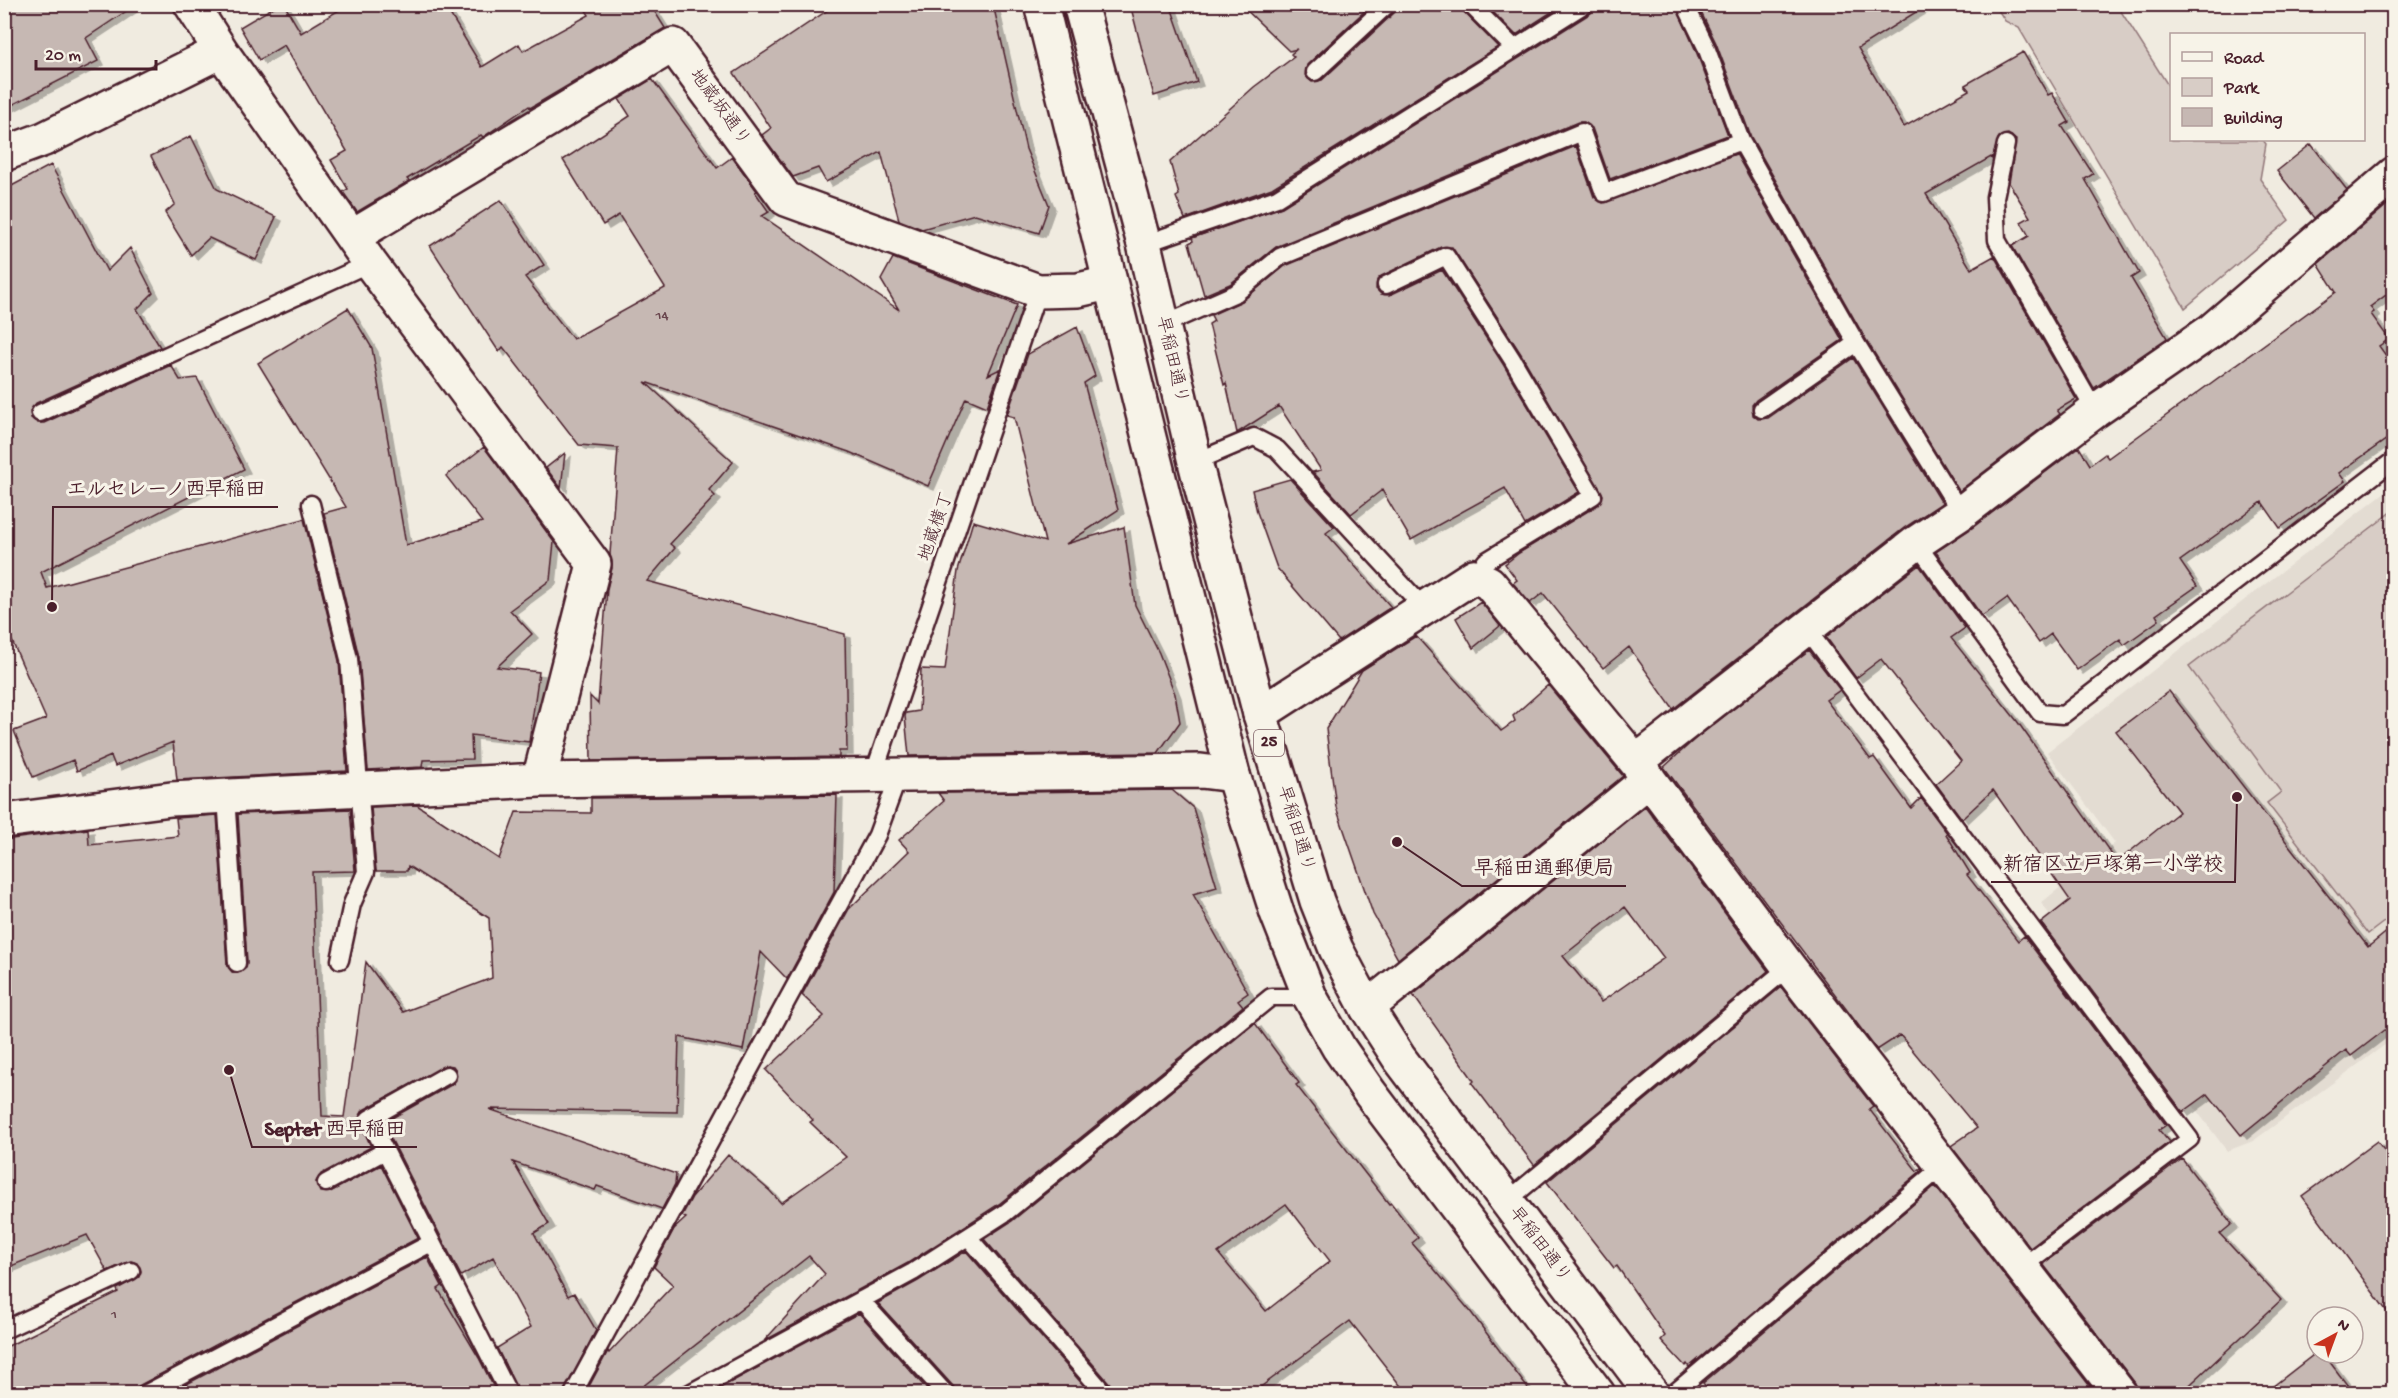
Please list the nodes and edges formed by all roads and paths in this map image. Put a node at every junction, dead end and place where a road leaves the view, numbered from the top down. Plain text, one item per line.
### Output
1 (191, 4) edge
2 (1041, 4) edge
3 (1388, 4) edge
4 (1470, 4) edge
5 (1586, 4) edge
6 (1685, 4) edge
7 (1081, 5) edge
8 (1514, 48) junction
9 (221, 51) junction
10 (1315, 72) dead end
11 (1741, 141) junction
12 (2006, 144) dead end
13 (4, 154) edge
14 (2394, 174) edge
15 (1143, 244) junction
16 (361, 250) junction
17 (1109, 283) junction
18 (1386, 285) dead end
19 (1038, 291) junction
20 (1163, 325) junction
21 (1856, 343) junction
22 (1762, 409) dead end
23 (2095, 411) junction
24 (40, 413) dead end
25 (2394, 460) edge
26 (1195, 462) junction
27 (311, 504) dead end
28 (1961, 513) junction
29 (1916, 543) junction
30 (1474, 576) junction
31 (1424, 608) junction
32 (1806, 628) junction
33 (1260, 714) junction
34 (1643, 770) junction
35 (1233, 775) junction
36 (886, 776) junction
37 (539, 780) junction
38 (360, 790) junction
39 (226, 796) junction
40 (4, 821) edge
41 (340, 960) dead end
42 (237, 963) dead end
43 (1790, 968) junction
44 (1310, 997) junction
45 (1367, 1008) junction
46 (447, 1075) dead end
47 (385, 1151) junction
48 (1944, 1165) junction
49 (326, 1183) dead end
50 (1506, 1202) junction
51 (968, 1237) junction
52 (431, 1243) junction
53 (2022, 1267) junction
54 (131, 1271) dead end
55 (861, 1300) junction
56 (4, 1330) edge
57 (145, 1394) edge
58 (509, 1394) edge
59 (573, 1394) edge
60 (688, 1394) edge
61 (946, 1394) edge
62 (1105, 1394) edge
63 (1599, 1394) edge
64 (1652, 1394) edge
65 (1673, 1394) edge
66 (2120, 1394) edge

1 - 9 street
2 - 17 street, 25
3 - 10 lane
4 - 8 lane
5 - 8 lane
6 - 11 lane
7 - 15 street, 早稲田通り / 25
8 - 15 lane
9 - 13 street
9 - 16 street
11 - 20 lane
11 - 21 lane
12 - 23 lane
14 - 23 street
15 - 20 street, 早稲田通り / 25
16 - 19 street, 地蔵坂通り
16 - 24 lane
16 - 37 street
17 - 19 street, 地蔵坂通り
17 - 35 street, 25
18 - 30 lane
19 - 36 lane, 地蔵横丁
20 - 26 street, 早稲田通り / 25
21 - 22 lane
21 - 28 lane
23 - 28 street
25 - 29 lane
26 - 31 lane
26 - 33 street, 早稲田通り / 25
27 - 38 lane
28 - 29 street
29 - 32 street
30 - 31 street
30 - 34 street
31 - 33 street
32 - 34 street
32 - 53 lane
33 - 45 street, 早稲田通り / 25
34 - 43 street
34 - 45 street
35 - 36 street
35 - 44 street, 25
36 - 37 street
36 - 59 lane, 地蔵横丁
37 - 38 street
38 - 39 street
38 - 41 lane
39 - 40 street
39 - 42 lane
43 - 48 street
43 - 50 lane
44 - 51 lane
44 - 63 street, 25
45 - 50 street, 早稲田通り / 25
46 - 47 lane
47 - 49 lane
47 - 52 lane
48 - 53 street
48 - 65 lane
50 - 64 street, 早稲田通り / 25
51 - 55 lane
51 - 62 lane
52 - 57 lane
52 - 58 lane
53 - 66 street
54 - 56 lane
55 - 60 lane
55 - 61 lane

